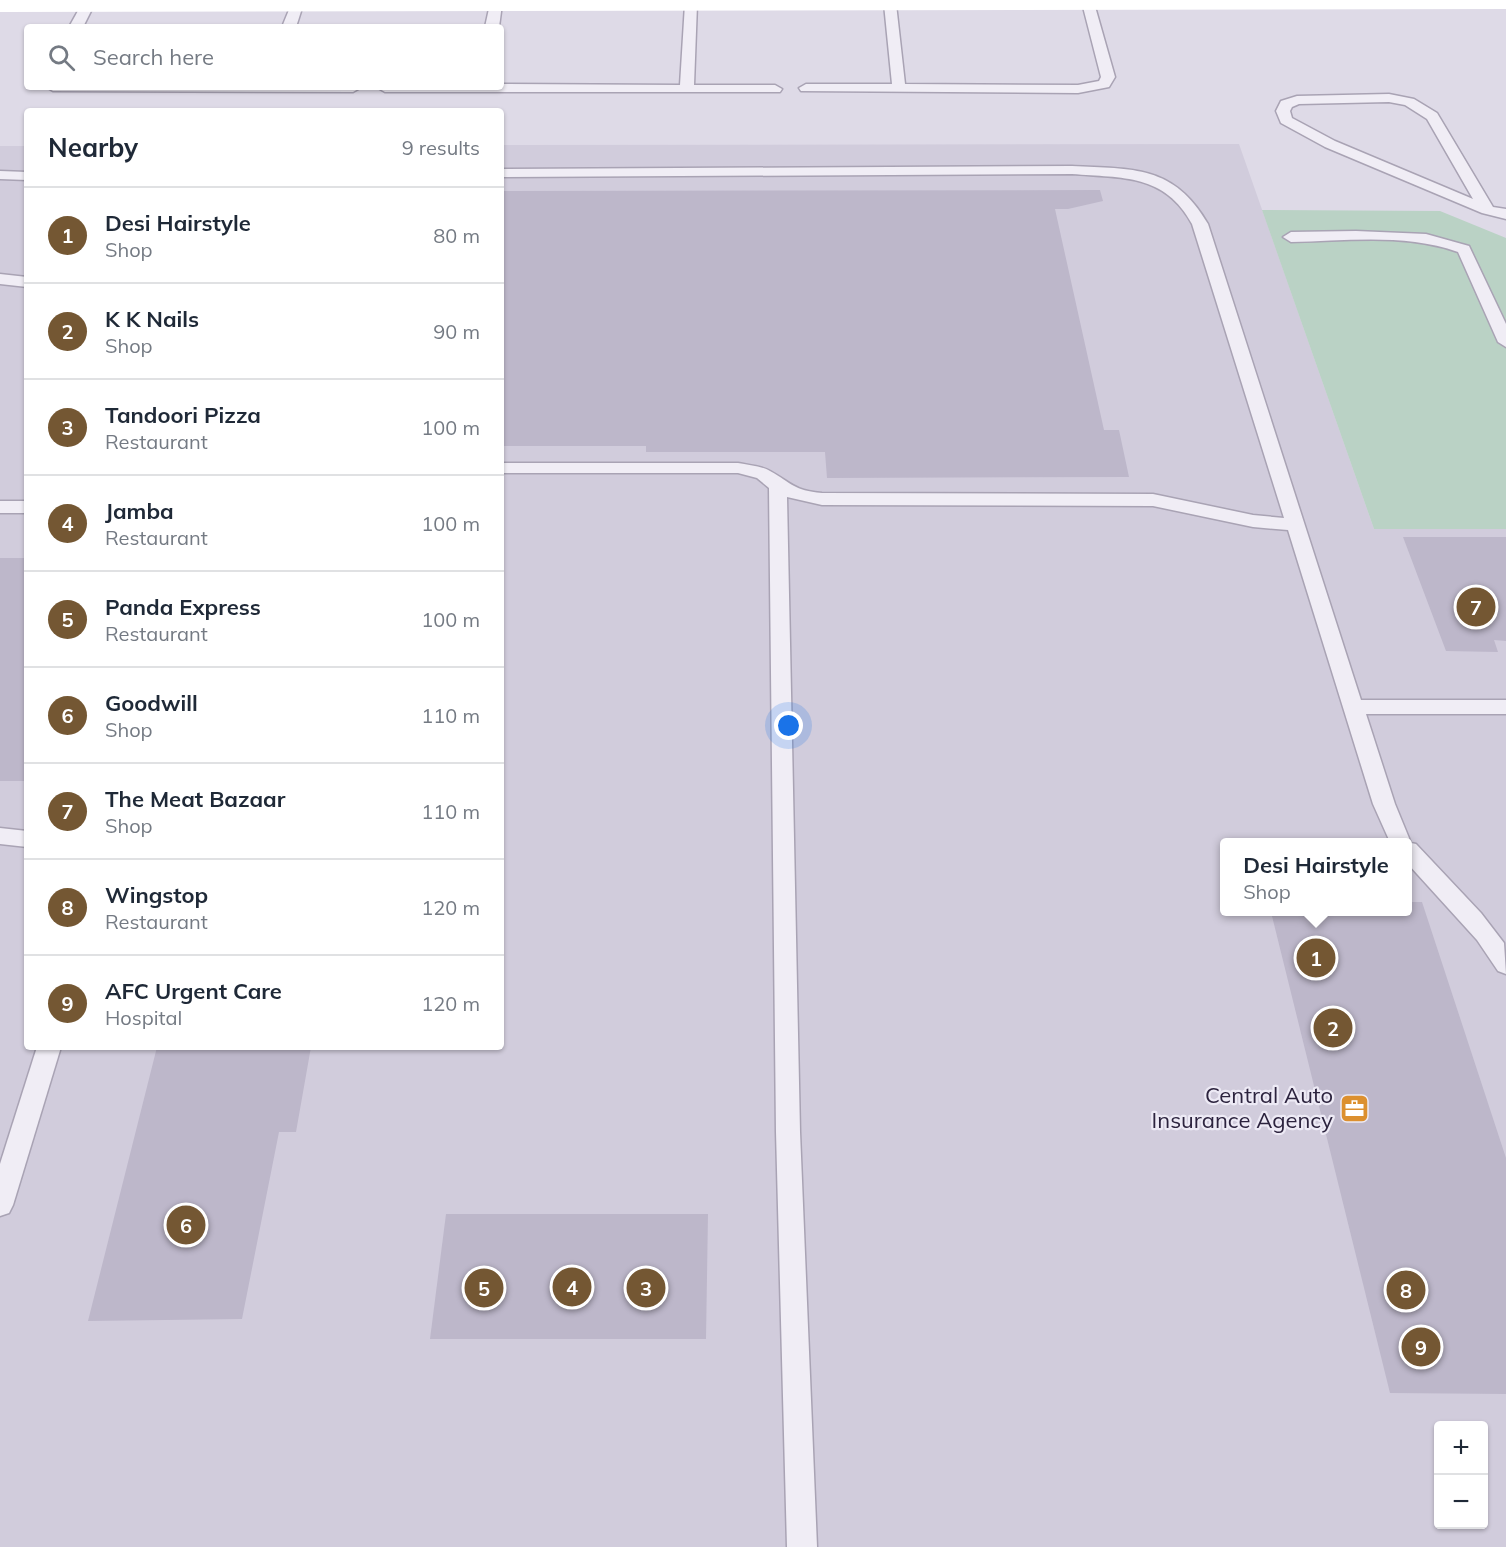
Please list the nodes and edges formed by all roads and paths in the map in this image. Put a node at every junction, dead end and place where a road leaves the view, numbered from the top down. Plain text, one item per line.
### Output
1 (876, 2) edge
2 (1088, 3) junction
3 (1506, 3) edge
4 (496, 4) junction
5 (691, 4) junction
6 (88, 5) junction
7 (297, 5) junction
8 (0, 6) edge
9 (78, 24) edge
10 (290, 24) edge
11 (493, 24) edge
12 (504, 88) edge
13 (687, 88) junction
14 (806, 88) dead end
15 (775, 89) dead end
16 (899, 89) junction
17 (504, 173) edge
18 (0, 175) edge
19 (24, 176) edge
20 (1487, 210) junction
21 (1506, 214) edge
22 (1291, 237) dead end
23 (0, 279) edge
24 (24, 282) edge
25 (1506, 342) edge
26 (504, 468) edge
27 (778, 486) junction
28 (0, 507) edge
29 (24, 507) edge
30 (1294, 525) junction
31 (1353, 707) junction
32 (1506, 707) edge
33 (0, 836) edge
34 (1399, 838) edge
35 (24, 839) edge
36 (1412, 856) edge
37 (1506, 965) edge
38 (48, 1050) edge
39 (0, 1204) edge
40 (802, 1547) edge

1 - 2 street
1 - 5 street
1 - 16 lane
2 - 3 street
2 - 16 lane
4 - 5 street
4 - 7 street
4 - 11 lane
5 - 13 lane
6 - 7 street
6 - 8 street
6 - 9 lane
7 - 10 lane
12 - 13 lane
13 - 15 lane
14 - 16 lane
17 - 30 lane
18 - 19 lane
20 - 20 lane
20 - 21 lane
22 - 25 lane
23 - 24 lane
26 - 27 lane
27 - 30 lane
27 - 40 lane
28 - 29 lane
30 - 31 lane
31 - 32 lane
31 - 34 lane
33 - 35 lane
36 - 37 lane
38 - 39 lane

